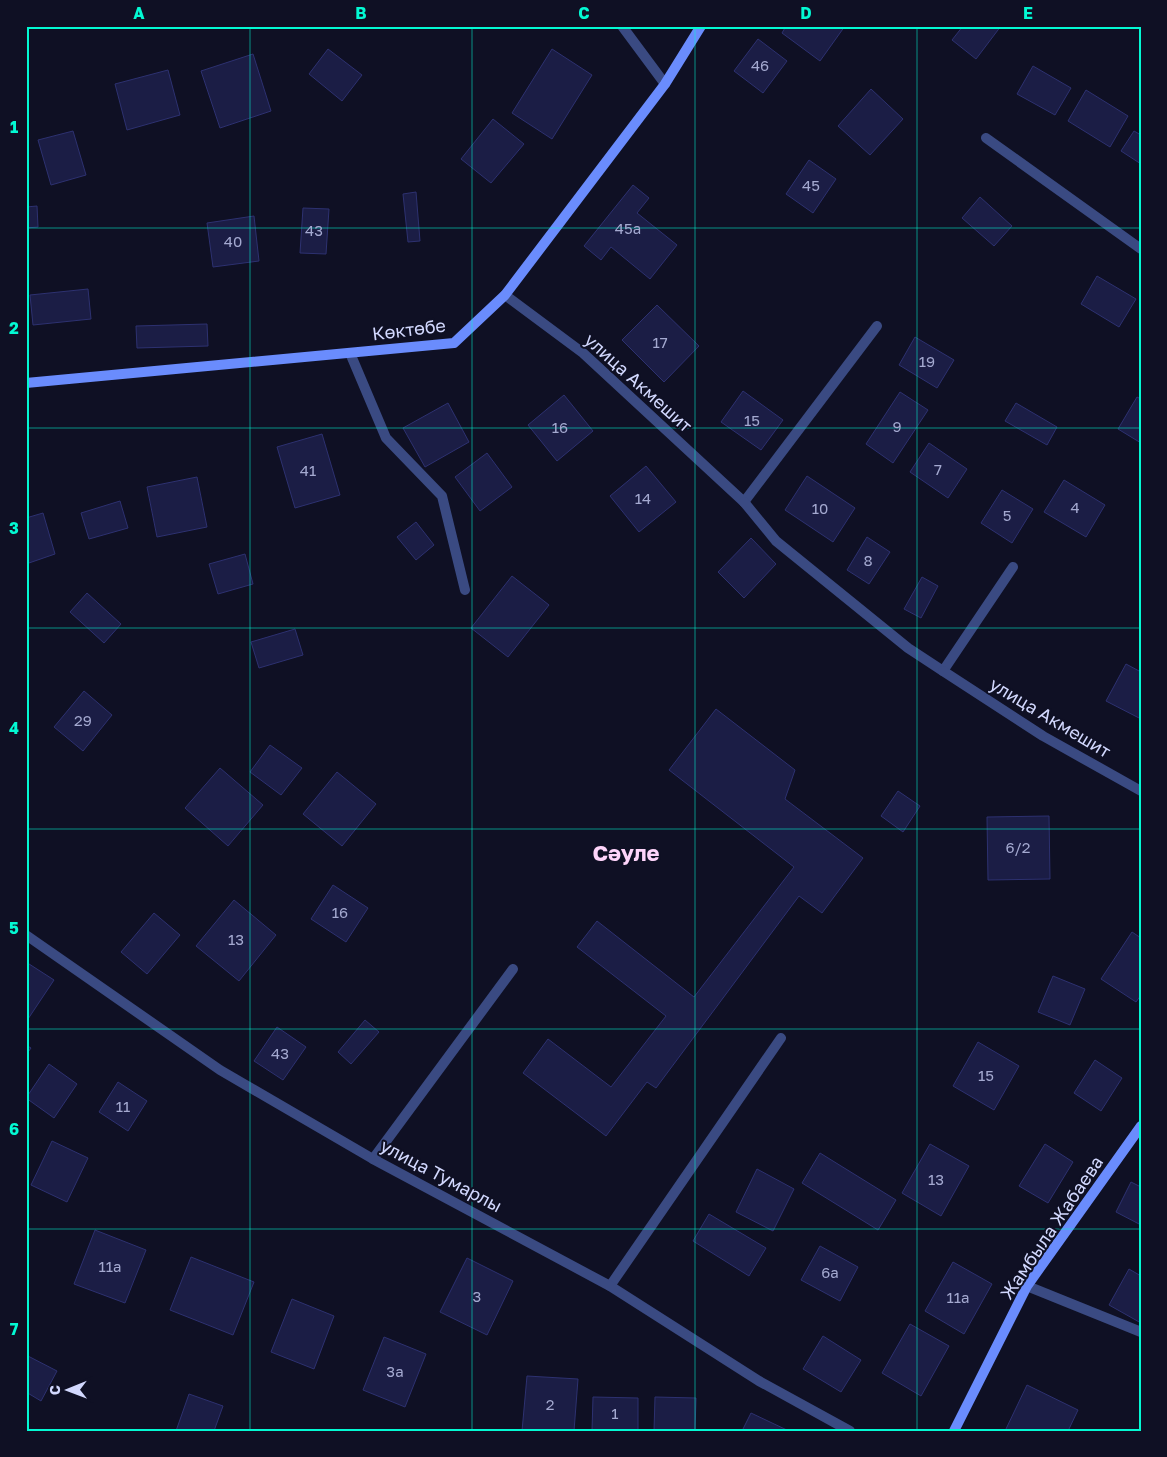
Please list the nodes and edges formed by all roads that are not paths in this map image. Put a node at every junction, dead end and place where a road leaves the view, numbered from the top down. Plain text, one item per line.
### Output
1 (622, 26) edge
2 (701, 26) edge
3 (665, 84) junction
4 (986, 138) dead end
5 (1141, 249) edge
6 (505, 295) junction
7 (877, 326) dead end
8 (350, 353) junction
9 (26, 383) edge
10 (744, 502) junction
11 (1013, 567) dead end
12 (465, 590) dead end
13 (943, 671) junction
14 (1141, 791) edge
15 (26, 935) edge
16 (513, 969) dead end
17 (781, 1038) dead end
18 (1141, 1126) edge
19 (373, 1159) junction
20 (610, 1286) junction
21 (1027, 1286) junction
22 (1141, 1332) edge
23 (850, 1431) edge
24 (954, 1431) edge

1 - 3 street
2 - 3 street, Көктөбе
3 - 6 street, Көктөбе
4 - 5 street
6 - 8 street, Көктөбе
6 - 10 street, улица Акмешит
7 - 10 street
8 - 9 street, Көктөбе
8 - 12 street
10 - 13 street, улица Акмешит
11 - 13 street
13 - 14 street, улица Акмешит
15 - 19 street, улица Тумарлы
16 - 19 street
17 - 20 street
18 - 21 street, Жамбыла Жабаева
19 - 20 street, улица Тумарлы
20 - 23 street, улица Тумарлы
21 - 22 street
21 - 24 street, Жамбыла Жабаева

